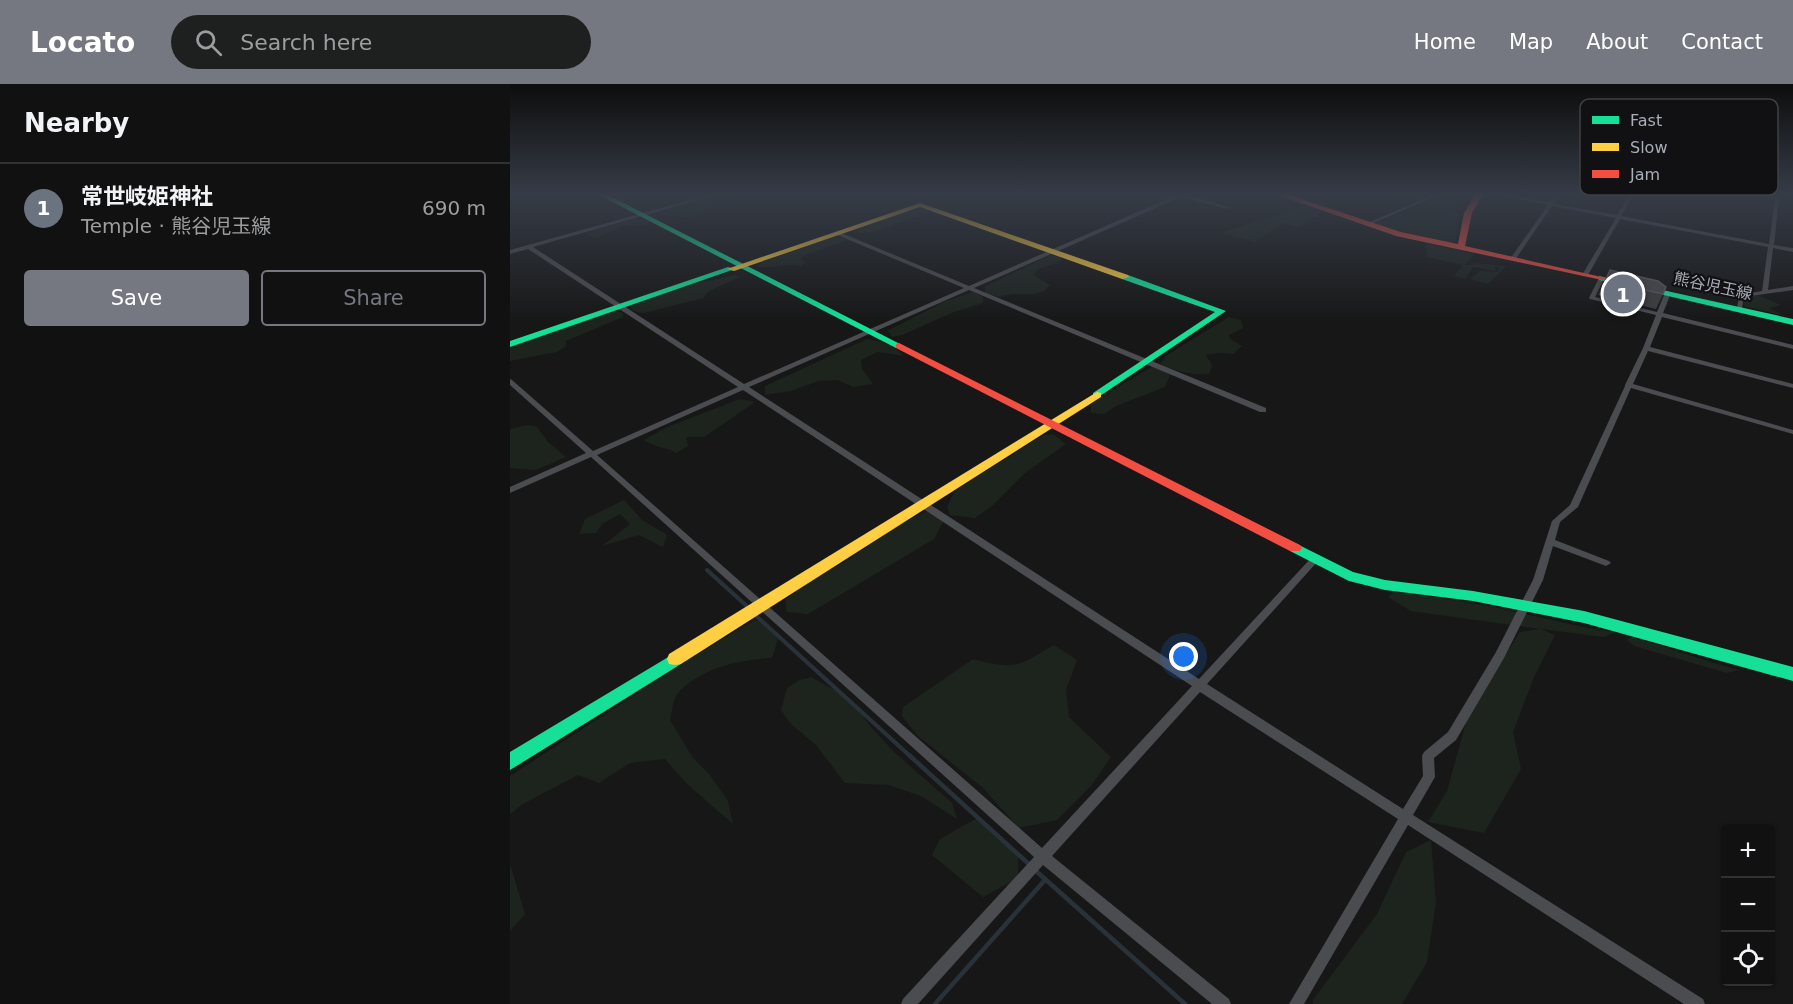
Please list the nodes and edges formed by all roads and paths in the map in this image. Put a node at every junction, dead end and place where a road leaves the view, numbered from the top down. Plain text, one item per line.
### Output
1 (565, 237) edge
2 (682, 237) edge
3 (825, 237) edge
4 (847, 237) edge
5 (1010, 237) edge
6 (1087, 237) edge
7 (1412, 237) edge
8 (1463, 237) edge
9 (1528, 237) edge
10 (1607, 237) edge
11 (1723, 237) edge
12 (1772, 237) edge
13 (1771, 246) junction
14 (529, 247) junction
15 (1461, 248) junction
16 (1793, 250) edge
17 (510, 252) edge
18 (1053, 252) junction
19 (1513, 259) junction
20 (740, 266) junction
21 (1585, 275) junction
22 (1601, 279) junction
23 (971, 288) junction
24 (1791, 289) edge
25 (1765, 292) junction
26 (1668, 293) junction
27 (620, 306) junction
28 (1739, 308) junction
29 (1660, 315) junction
30 (1793, 322) edge
31 (871, 333) junction
32 (510, 344) edge
33 (1793, 347) edge
34 (1646, 348) junction
35 (1148, 363) junction
36 (510, 381) edge
37 (1628, 385) junction
38 (1793, 386) edge
39 (745, 388) junction
40 (1263, 410) dead end
41 (1050, 425) junction
42 (1793, 432) edge
43 (592, 454) junction
44 (510, 490) edge
45 (922, 504) junction
46 (1549, 541) junction
47 (1315, 559) junction
48 (1606, 563) dead end
49 (760, 605) junction
50 (1527, 606) junction
51 (1793, 675) edge
52 (1199, 685) junction
53 (510, 762) edge
54 (1407, 818) junction
55 (1042, 856) junction
56 (911, 1003) edge
57 (1224, 1004) edge
58 (1296, 1004) edge
59 (1698, 1004) edge

1 - 14 street
2 - 20 street
3 - 20 street
4 - 23 street
5 - 18 street
6 - 18 street
7 - 15 street, 熊谷児玉線
8 - 15 street
9 - 19 street
10 - 21 street
11 - 13 street
12 - 13 street
13 - 16 street
13 - 25 street
14 - 17 street
14 - 27 street
15 - 19 street, 熊谷児玉線
18 - 23 street
18 - 35 street
19 - 21 street, 熊谷児玉線
20 - 27 street
20 - 31 street
21 - 22 street, 熊谷児玉線
22 - 26 street, 熊谷児玉線
22 - 29 street
23 - 31 street
23 - 35 street
24 - 25 street
25 - 28 street
26 - 28 street, 熊谷児玉線
26 - 29 street
27 - 32 street
27 - 39 street
28 - 30 street, 熊谷児玉線
29 - 33 street
29 - 34 street
31 - 39 street
31 - 41 street
34 - 37 street
34 - 38 street
35 - 40 street
35 - 41 street
36 - 43 street
37 - 42 street
37 - 46 street
39 - 43 street
39 - 45 street
41 - 45 street
41 - 47 street
43 - 44 street
43 - 49 street
45 - 49 street
45 - 52 street
46 - 48 street
46 - 50 street
47 - 50 street
47 - 52 street
49 - 53 street
49 - 55 street
50 - 51 street
50 - 54 street
52 - 54 street
52 - 55 street
54 - 58 street
54 - 59 street
55 - 56 street
55 - 57 street

